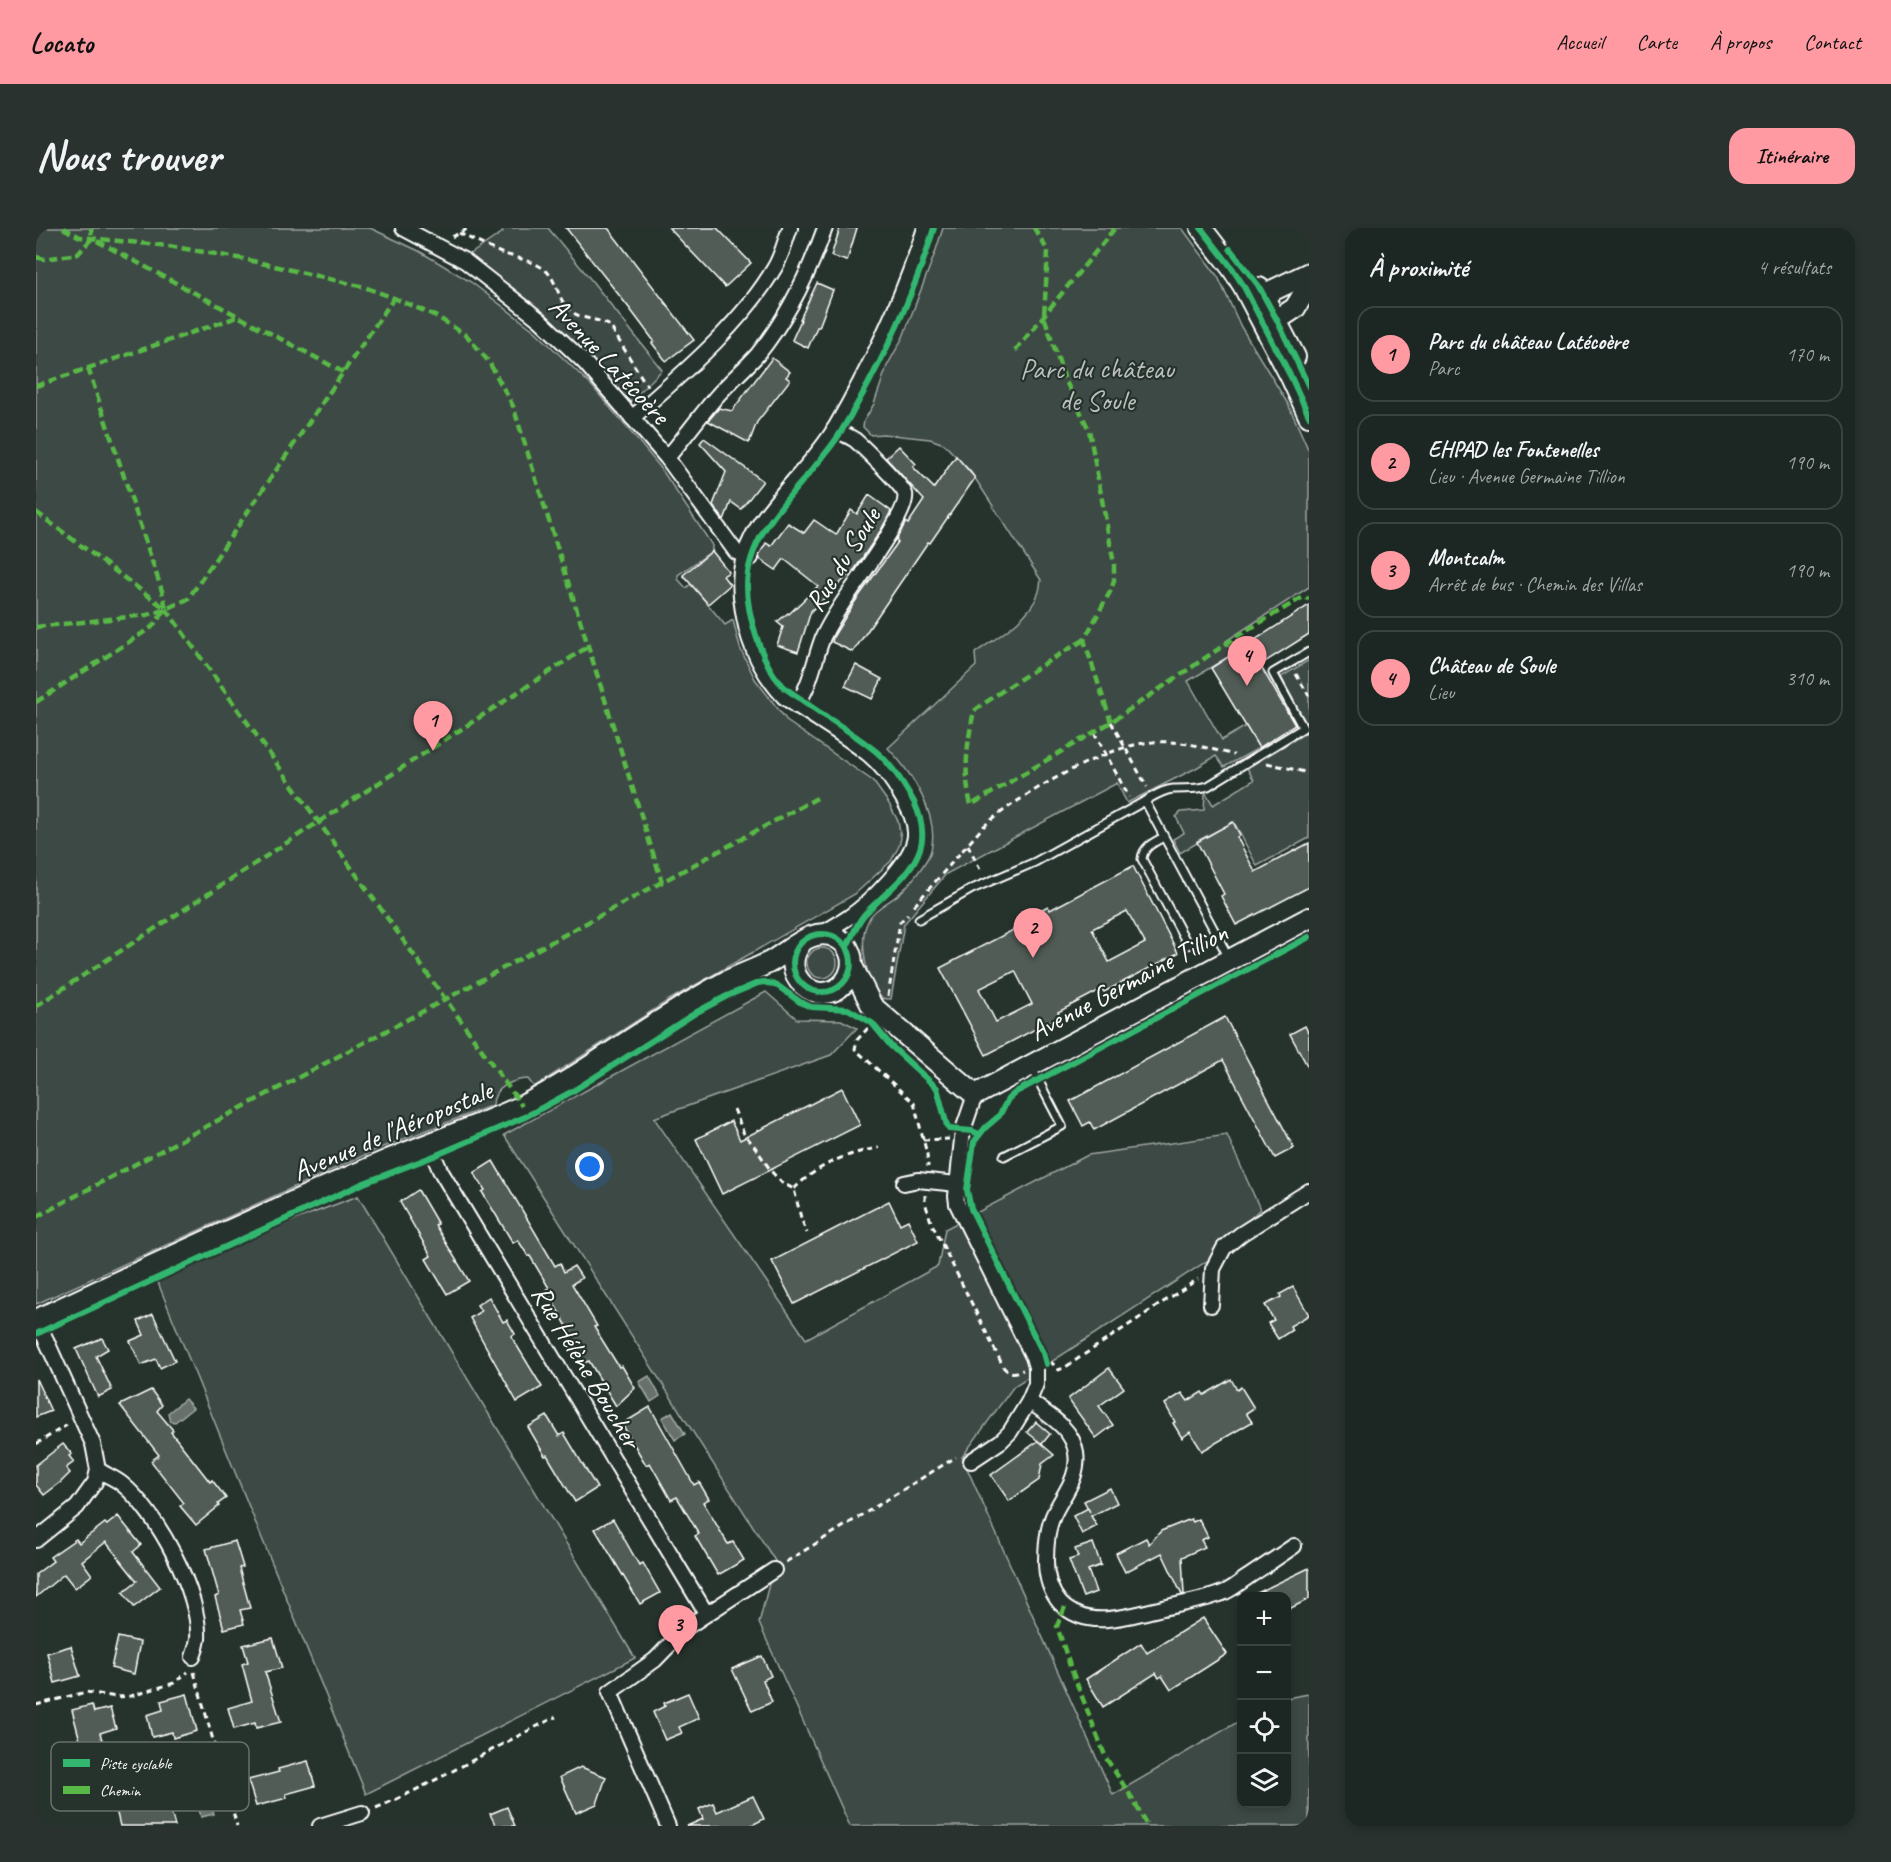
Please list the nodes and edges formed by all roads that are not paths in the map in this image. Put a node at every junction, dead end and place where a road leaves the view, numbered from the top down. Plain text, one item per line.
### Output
1 (403, 228) edge
2 (790, 228) edge
3 (825, 228) edge
4 (925, 228) edge
5 (1201, 228) edge
6 (1214, 228) edge
7 (1309, 273) edge
8 (1309, 285) edge
9 (1263, 295) junction
10 (1268, 318) junction
11 (1309, 387) edge
12 (1309, 416) edge
13 (632, 418) junction
14 (834, 429) junction
15 (667, 458) junction
16 (748, 557) junction
17 (1309, 652) edge
18 (796, 706) junction
19 (1145, 801) junction
20 (1164, 837) junction
21 (1309, 918) edge
22 (919, 919) dead end
23 (821, 934) junction
24 (802, 942) junction
25 (1188, 945) dead end
26 (1230, 960) junction
27 (852, 966) junction
28 (757, 969) junction
29 (800, 983) junction
30 (830, 992) junction
31 (875, 1015) junction
32 (1031, 1065) junction
33 (975, 1095) junction
34 (429, 1144) junction
35 (1004, 1156) dead end
36 (904, 1183) dead end
37 (957, 1184) junction
38 (1309, 1191) edge
39 (1211, 1305) dead end
40 (36, 1320) edge
41 (1029, 1401) junction
42 (966, 1458) road end
43 (98, 1470) junction
44 (36, 1540) edge
45 (1294, 1546) dead end
46 (774, 1570) road end
47 (706, 1613) junction
48 (193, 1657) dead end
49 (362, 1814) road end
50 (320, 1826) edge
51 (668, 1826) edge

1 - 13 street, Avenue Latécoère
2 - 13 street
3 - 15 street
4 - 14 street
5 - 10 street
6 - 9 street
7 - 9 street
8 - 10 street
9 - 10 street
10 - 11 street
10 - 12 street
13 - 15 street, Avenue Latécoère
14 - 16 street
14 - 18 street, Rue du Soule
15 - 16 street, Avenue Latécoère
16 - 18 street
17 - 19 lane
18 - 23 street
19 - 20 lane
19 - 22 lane
20 - 25 lane
20 - 26 lane
21 - 26 street, Avenue Germaine Tillion
23 - 24 street
23 - 27 street
24 - 28 street, Avenue de l'Aéropostale
24 - 29 street
26 - 32 street, Avenue Germaine Tillion
27 - 30 street
27 - 31 street
28 - 29 street
28 - 34 street, Avenue de l'Aéropostale
29 - 30 street
30 - 31 street
31 - 33 street
32 - 33 street, Avenue Germaine Tillion
32 - 35 lane
33 - 37 street
34 - 40 street, Avenue de l'Aéropostale
34 - 47 street, Rue Hélène Boucher
36 - 37 street
37 - 41 street
38 - 39 street
40 - 43 street
41 - 42 street
41 - 45 street
43 - 44 street
43 - 48 street
46 - 47 street
47 - 51 street
49 - 50 street

